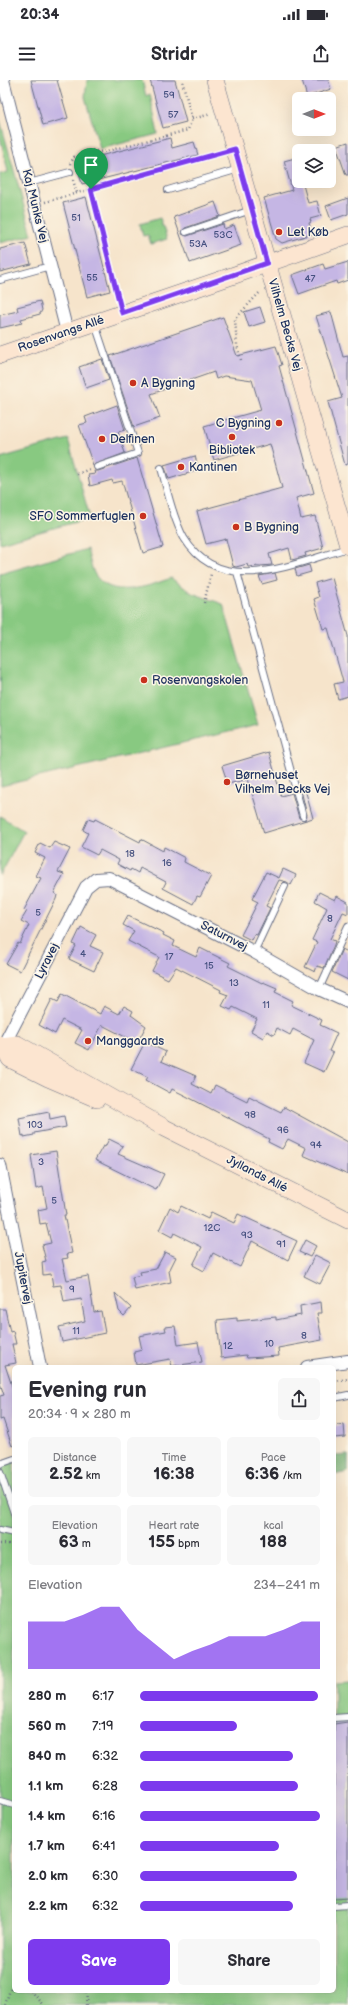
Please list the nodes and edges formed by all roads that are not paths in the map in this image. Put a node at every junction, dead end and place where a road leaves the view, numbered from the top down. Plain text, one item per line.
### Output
1 (3, 80) edge
2 (215, 80) edge
3 (4, 104) edge
4 (241, 168) junction
5 (70, 172) road end
6 (29, 183) junction
7 (168, 190) dead end
8 (252, 209) junction
9 (186, 232) dead end
10 (348, 234) edge
11 (267, 263) junction
12 (50, 266) junction
13 (0, 280) edge
14 (94, 322) junction
15 (67, 332) junction
16 (0, 355) edge
17 (97, 467) dead end
18 (161, 468) dead end
19 (343, 507) edge
20 (348, 547) edge
21 (237, 572) junction
22 (303, 816) dead end
23 (96, 879) joint
24 (285, 886) dead end
25 (348, 926) edge
26 (254, 952) junction
27 (319, 989) junction
28 (348, 1002) edge
29 (1, 1048) edge
30 (0, 1165) edge
31 (348, 1220) edge
32 (348, 1361) edge
33 (40, 1365) edge
34 (321, 1365) edge
35 (348, 1396) edge
36 (336, 1398) edge
37 (12, 1460) edge
38 (0, 1464) edge
39 (0, 1472) edge
40 (12, 1507) edge
41 (0, 1530) edge
42 (12, 1533) edge
43 (348, 1717) edge
44 (336, 1718) edge
45 (0, 1801) edge
46 (12, 1804) edge
47 (348, 1905) edge
48 (336, 1906) edge

1 - 3 street, Kaj Munks Vej
2 - 4 street, Vilhelm Becks Vej
3 - 6 street, Kaj Munks Vej
4 - 7 lane
4 - 8 street, Vilhelm Becks Vej
5 - 6 lane
6 - 12 street, Kaj Munks Vej
8 - 9 lane
8 - 11 street, Vilhelm Becks Vej
10 - 11 street, Rosenvangs Allé
11 - 14 street, Rosenvangs Allé
11 - 19 street, Vilhelm Becks Vej
12 - 13 lane
12 - 15 street, Kaj Munks Vej
14 - 15 street, Rosenvangs Allé
14 - 17 lane
15 - 16 street, Rosenvangs Allé
18 - 21 lane
19 - 20 street, Vilhelm Becks Vej
20 - 21 lane
21 - 22 lane
23 - 26 street, Saturnvej
23 - 29 street, Lyravej
24 - 26 lane
25 - 27 lane
26 - 27 street, Saturnvej
27 - 28 street, Saturnvej
29 - 31 street, Jyllands Allé
30 - 33 street, Jupitervej
32 - 34 street
35 - 36 lane
37 - 38 lane
39 - 40 lane
41 - 42 lane
43 - 44 lane
45 - 46 lane
47 - 48 lane

